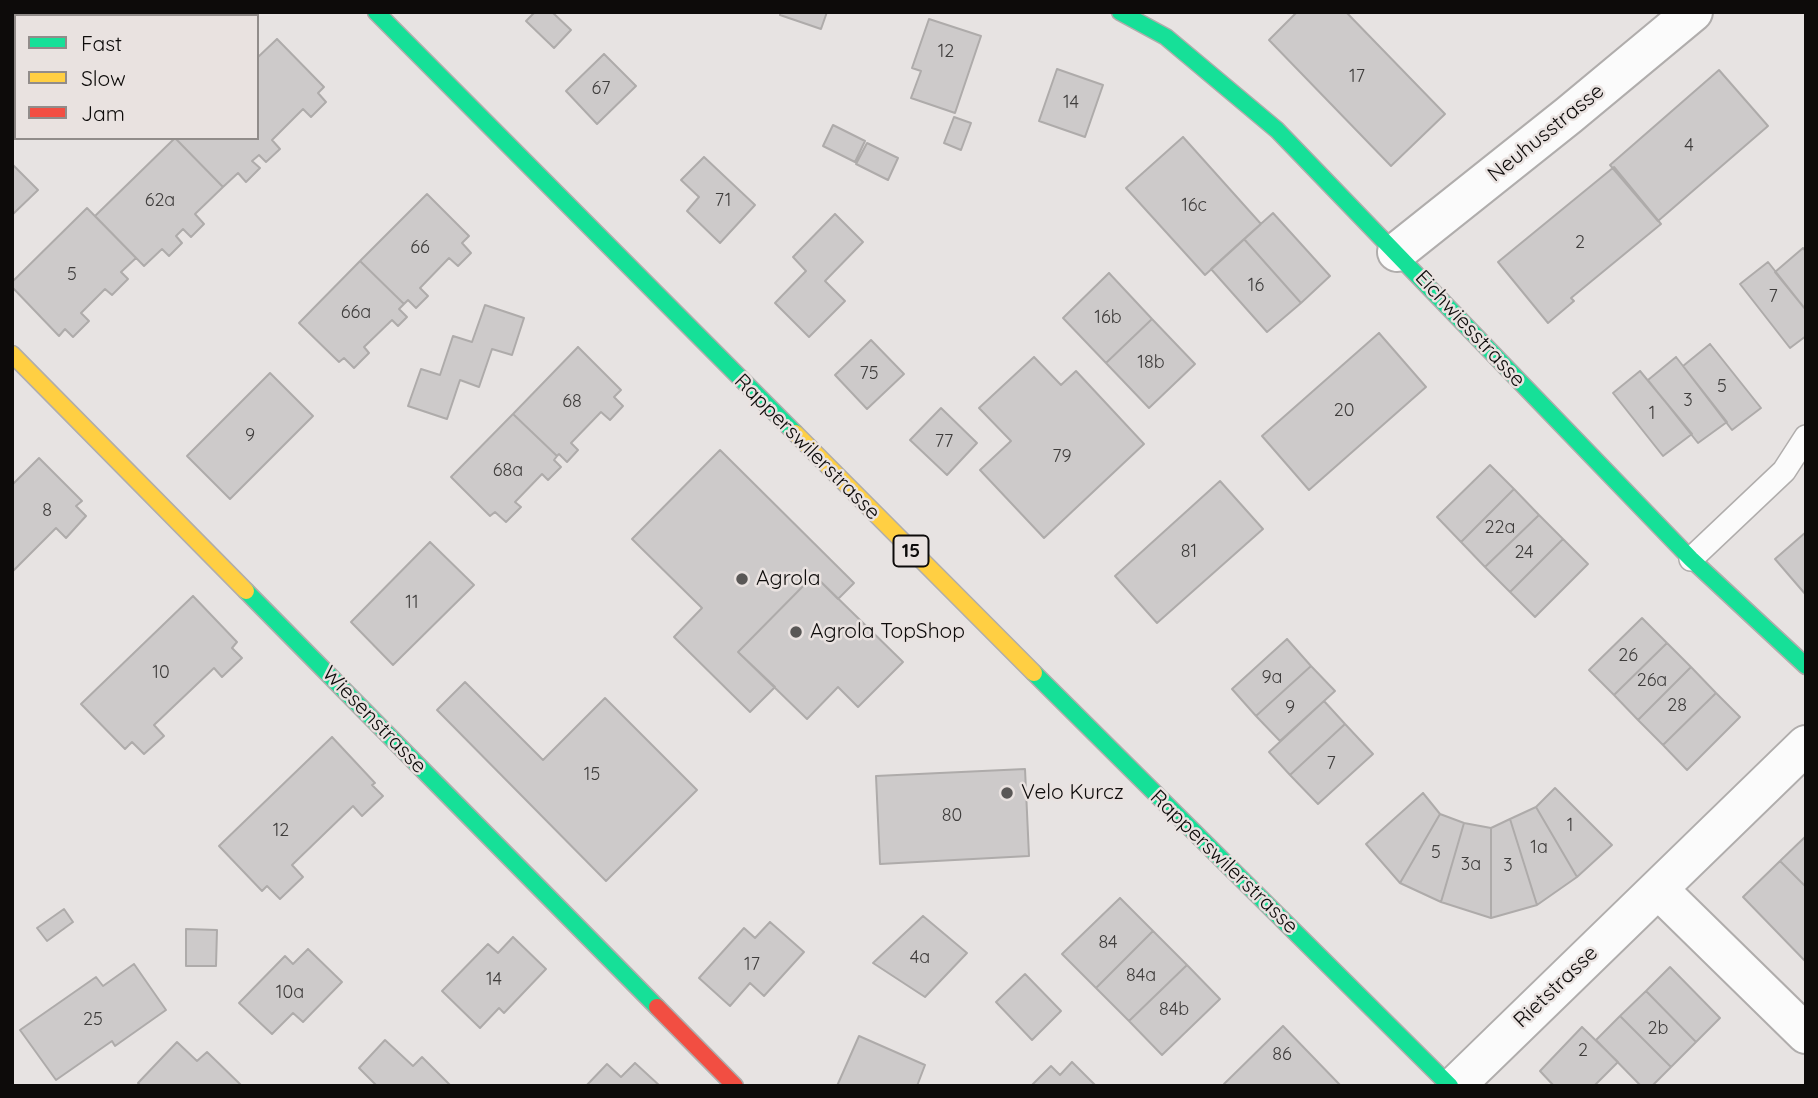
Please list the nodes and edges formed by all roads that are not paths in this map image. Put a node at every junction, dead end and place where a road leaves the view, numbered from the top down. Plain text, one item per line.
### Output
1 (376, 12) edge
2 (1120, 12) edge
3 (1693, 12) edge
4 (1397, 252) junction
5 (12, 354) edge
6 (1806, 438) edge
7 (1691, 559) junction
8 (1806, 666) edge
9 (1806, 745) edge
10 (1658, 889) junction
11 (1806, 1034) edge
12 (734, 1086) edge
13 (1450, 1086) edge
14 (1455, 1086) edge

1 - 13 street, Rapperswilerstrasse / 15
2 - 4 street, Eichwiesstrasse
3 - 4 street, Neuhusstrasse
4 - 7 street, Eichwiesstrasse
5 - 12 street, Wiesenstrasse
6 - 7 lane
7 - 8 street, Eichwiesstrasse
9 - 10 street, Rietstrasse
10 - 11 street
10 - 14 street, Rietstrasse

